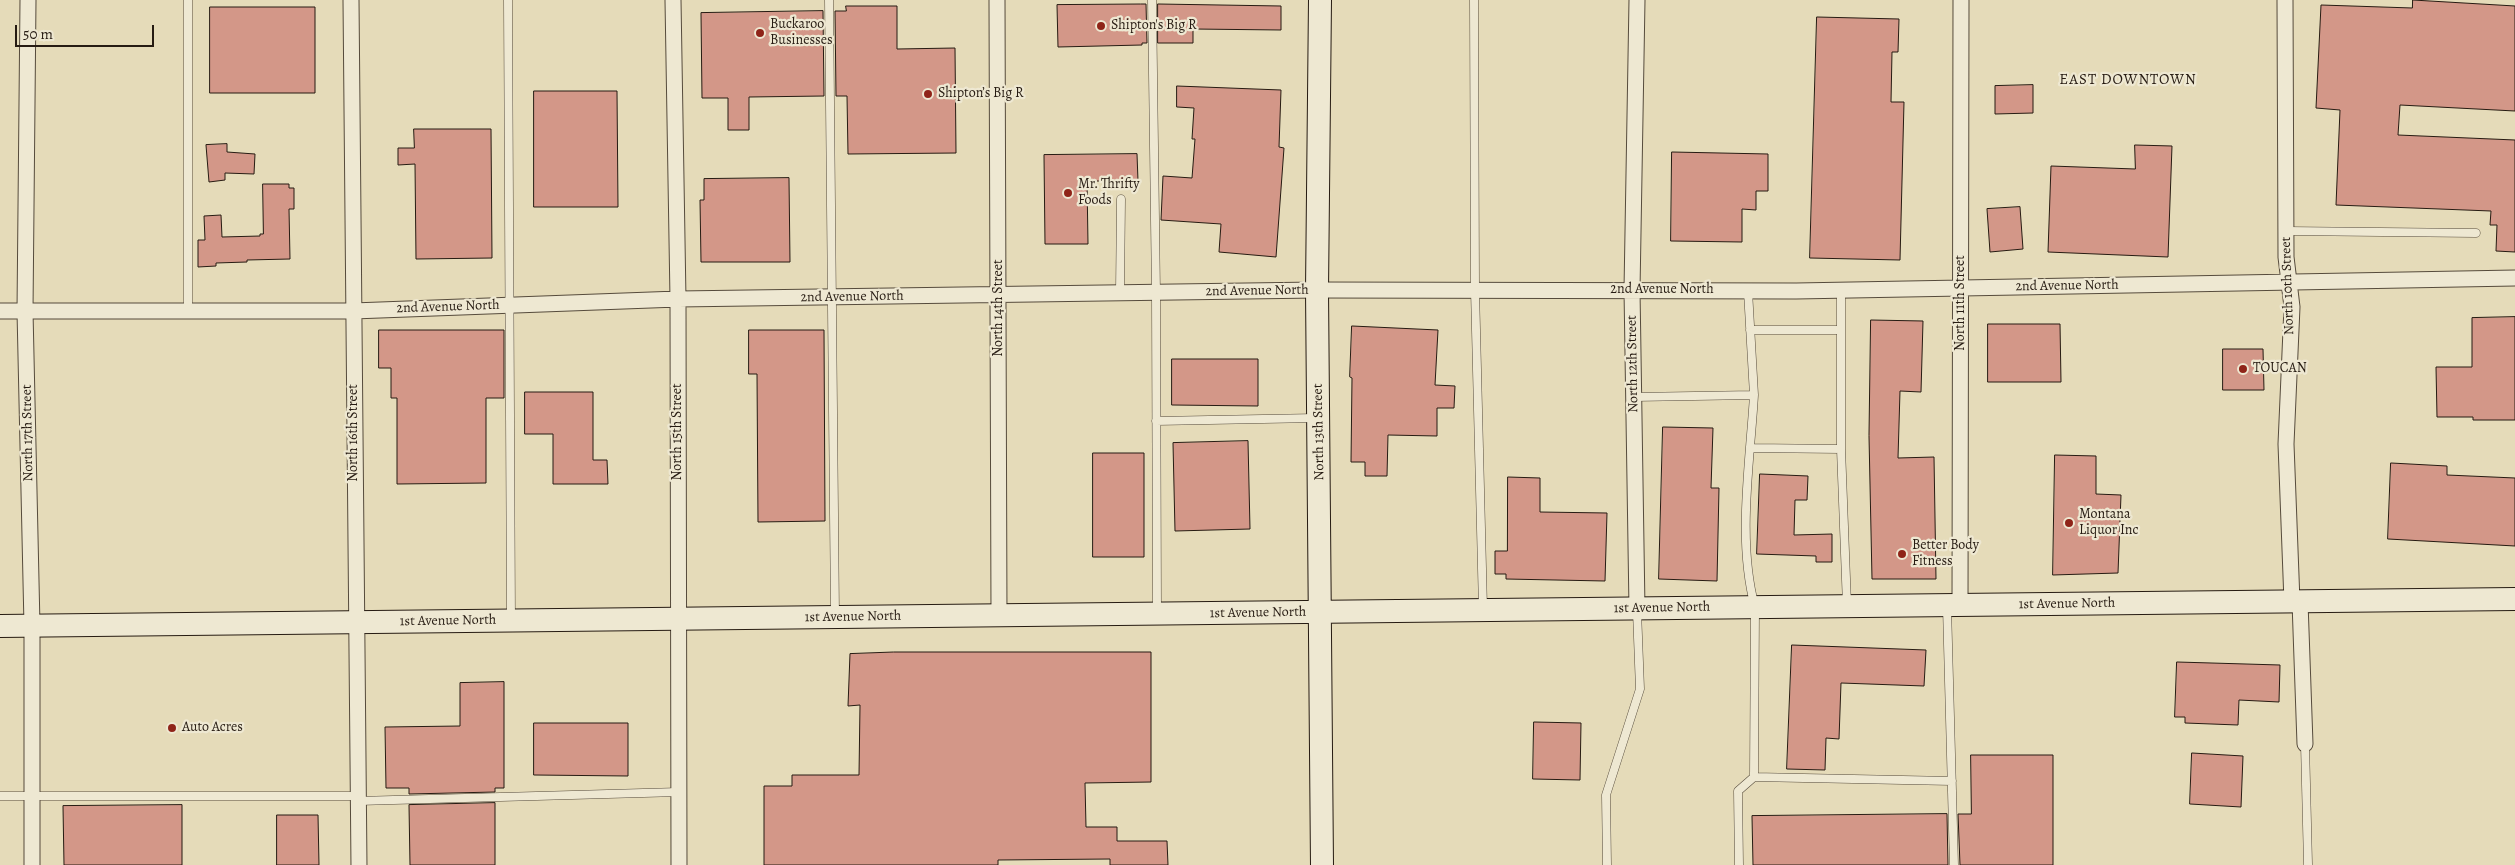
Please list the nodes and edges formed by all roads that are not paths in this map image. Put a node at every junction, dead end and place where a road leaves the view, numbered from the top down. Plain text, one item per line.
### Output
1 (28, 0) edge
2 (188, 0) edge
3 (351, 0) edge
4 (508, 0) edge
5 (673, 0) edge
6 (829, 0) edge
7 (998, 0) edge
8 (1152, 0) edge
9 (1320, 0) edge
10 (1474, 0) edge
11 (1637, 0) edge
12 (1961, 0) edge
13 (2285, 0) edge
14 (1121, 199) dead end
15 (2286, 231) junction
16 (2476, 233) dead end
17 (2515, 278) edge
18 (2289, 283) junction
19 (1961, 287) junction
20 (1317, 290) junction
21 (1475, 290) junction
22 (1632, 290) junction
23 (1748, 290) junction
24 (1841, 290) junction
25 (1156, 293) junction
26 (1120, 294) junction
27 (999, 296) junction
28 (832, 298) junction
29 (678, 299) junction
30 (510, 305) junction
31 (25, 311) junction
32 (188, 311) junction
33 (353, 311) junction
34 (0, 312) edge
35 (1750, 330) junction
36 (1840, 330) junction
37 (1754, 395) junction
38 (1634, 397) junction
39 (1318, 418) junction
40 (1156, 420) junction
41 (1751, 448) junction
42 (1841, 449) junction
43 (2515, 599) edge
44 (2296, 602) junction
45 (1953, 605) junction
46 (1847, 606) junction
47 (1755, 607) junction
48 (1637, 609) junction
49 (1483, 610) junction
50 (1321, 612) junction
51 (1157, 614) junction
52 (999, 615) junction
53 (835, 617) junction
54 (678, 619) junction
55 (511, 621) junction
56 (356, 622) junction
57 (0, 626) edge
58 (32, 626) junction
59 (2305, 744) joint
60 (1754, 777) junction
61 (1952, 780) junction
62 (678, 792) junction
63 (0, 796) edge
64 (32, 796) junction
65 (358, 798) junction
66 (2308, 864) edge
67 (32, 865) edge
68 (359, 865) edge
69 (679, 865) edge
70 (1322, 865) edge
71 (1607, 865) edge
72 (1739, 865) edge
73 (1954, 865) edge

1 - 31 street, North 17th Street
2 - 32 lane
3 - 33 street, North 16th Street
4 - 30 lane
5 - 29 street, North 15th Street
6 - 28 lane
7 - 27 street, North 14th Street
8 - 25 lane
9 - 20 main road, North 13th Street
10 - 21 lane
11 - 22 street, North 12th Street
12 - 19 street, North 11th Street
13 - 15 street, North 10th Street
14 - 26 lane
15 - 16 lane
15 - 18 street, North 10th Street
17 - 18 street, 2nd Avenue North
18 - 19 street, 2nd Avenue North
18 - 44 street, North 10th Street
19 - 24 street, 2nd Avenue North
19 - 45 street, North 11th Street
20 - 21 street, 2nd Avenue North
20 - 25 street, 2nd Avenue North
20 - 39 main road, North 13th Street
21 - 22 street, 2nd Avenue North
21 - 49 lane
22 - 23 street, 2nd Avenue North
22 - 38 street, North 12th Street
23 - 24 street, 2nd Avenue North
23 - 35 lane
24 - 36 lane
25 - 26 street, 2nd Avenue North
25 - 40 lane
26 - 27 street, 2nd Avenue North
27 - 28 street, 2nd Avenue North
27 - 52 street, North 14th Street
28 - 29 street, 2nd Avenue North
28 - 53 lane
29 - 30 street, 2nd Avenue North
29 - 54 street, North 15th Street
30 - 33 street, 2nd Avenue North
30 - 55 lane
31 - 32 street, 2nd Avenue North
31 - 34 street, 2nd Avenue North
31 - 58 street, North 17th Street
32 - 33 street, 2nd Avenue North
33 - 56 street, North 16th Street
35 - 36 lane
35 - 37 lane
36 - 42 lane
37 - 38 lane
37 - 41 lane
38 - 48 street, North 12th Street
39 - 40 lane
39 - 50 main road, North 13th Street
40 - 51 lane
41 - 42 lane
41 - 47 lane
42 - 46 lane
43 - 44 main road, 1st Avenue North
44 - 45 main road, 1st Avenue North
44 - 59 street, North 10th Street
45 - 46 main road, 1st Avenue North
45 - 61 lane
46 - 47 main road, 1st Avenue North
47 - 48 main road, 1st Avenue North
47 - 60 lane
48 - 49 main road, 1st Avenue North
48 - 71 lane
49 - 50 main road, 1st Avenue North
50 - 51 main road, 1st Avenue North
50 - 70 main road, North 13th Street
51 - 52 main road, 1st Avenue North
52 - 53 main road, 1st Avenue North
53 - 54 main road, 1st Avenue North
54 - 55 main road, 1st Avenue North
54 - 62 street, North 15th Street
55 - 56 main road, 1st Avenue North
56 - 58 main road, 1st Avenue North
56 - 65 street, North 16th Street
57 - 58 main road, 1st Avenue North
58 - 64 street, North 17th Street
59 - 66 lane
60 - 61 lane
60 - 72 lane
61 - 73 lane
62 - 65 lane
62 - 69 street, North 15th Street
63 - 64 lane
64 - 65 lane
64 - 67 street, North 17th Street
65 - 68 street, North 16th Street

